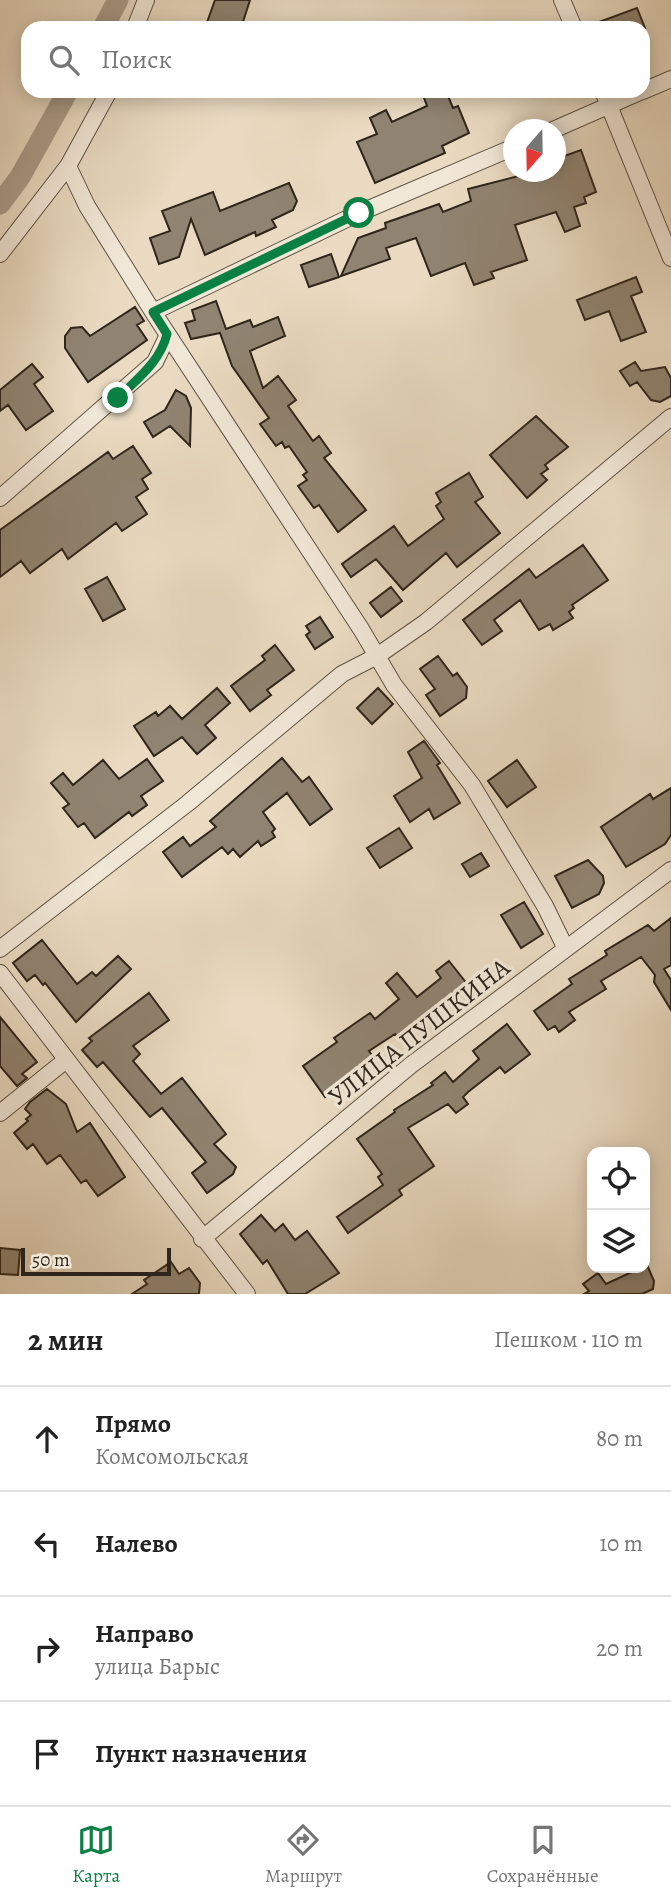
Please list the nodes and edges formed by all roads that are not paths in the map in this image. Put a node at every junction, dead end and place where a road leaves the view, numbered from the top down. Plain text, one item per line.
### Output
1 (146, 0) edge
2 (562, 0) edge
3 (138, 21) edge
4 (572, 21) edge
5 (671, 79) edge
6 (650, 88) edge
7 (105, 98) edge
8 (606, 98) edge
9 (566, 122) edge
10 (503, 151) edge
11 (68, 166) junction
12 (0, 254) edge
13 (671, 258) edge
14 (153, 312) junction
15 (167, 334) junction
16 (671, 417) edge
17 (0, 498) edge
18 (377, 656) junction
19 (671, 870) edge
20 (0, 949) edge
21 (566, 949) junction
22 (0, 972) edge
23 (66, 1060) junction
24 (0, 1114) edge
25 (202, 1239) junction
26 (247, 1294) edge

1 - 3 street
2 - 4 street
5 - 6 street
7 - 11 street
8 - 9 street
8 - 13 street
10 - 14 street
11 - 12 street
11 - 14 street
14 - 15 street
15 - 17 street
15 - 18 street
16 - 18 street
18 - 20 street
18 - 21 street
19 - 21 street, УЛИЦА ПУШКИНА
21 - 25 street, УЛИЦА ПУШКИНА
22 - 23 street
23 - 24 street
23 - 25 street
25 - 26 street

